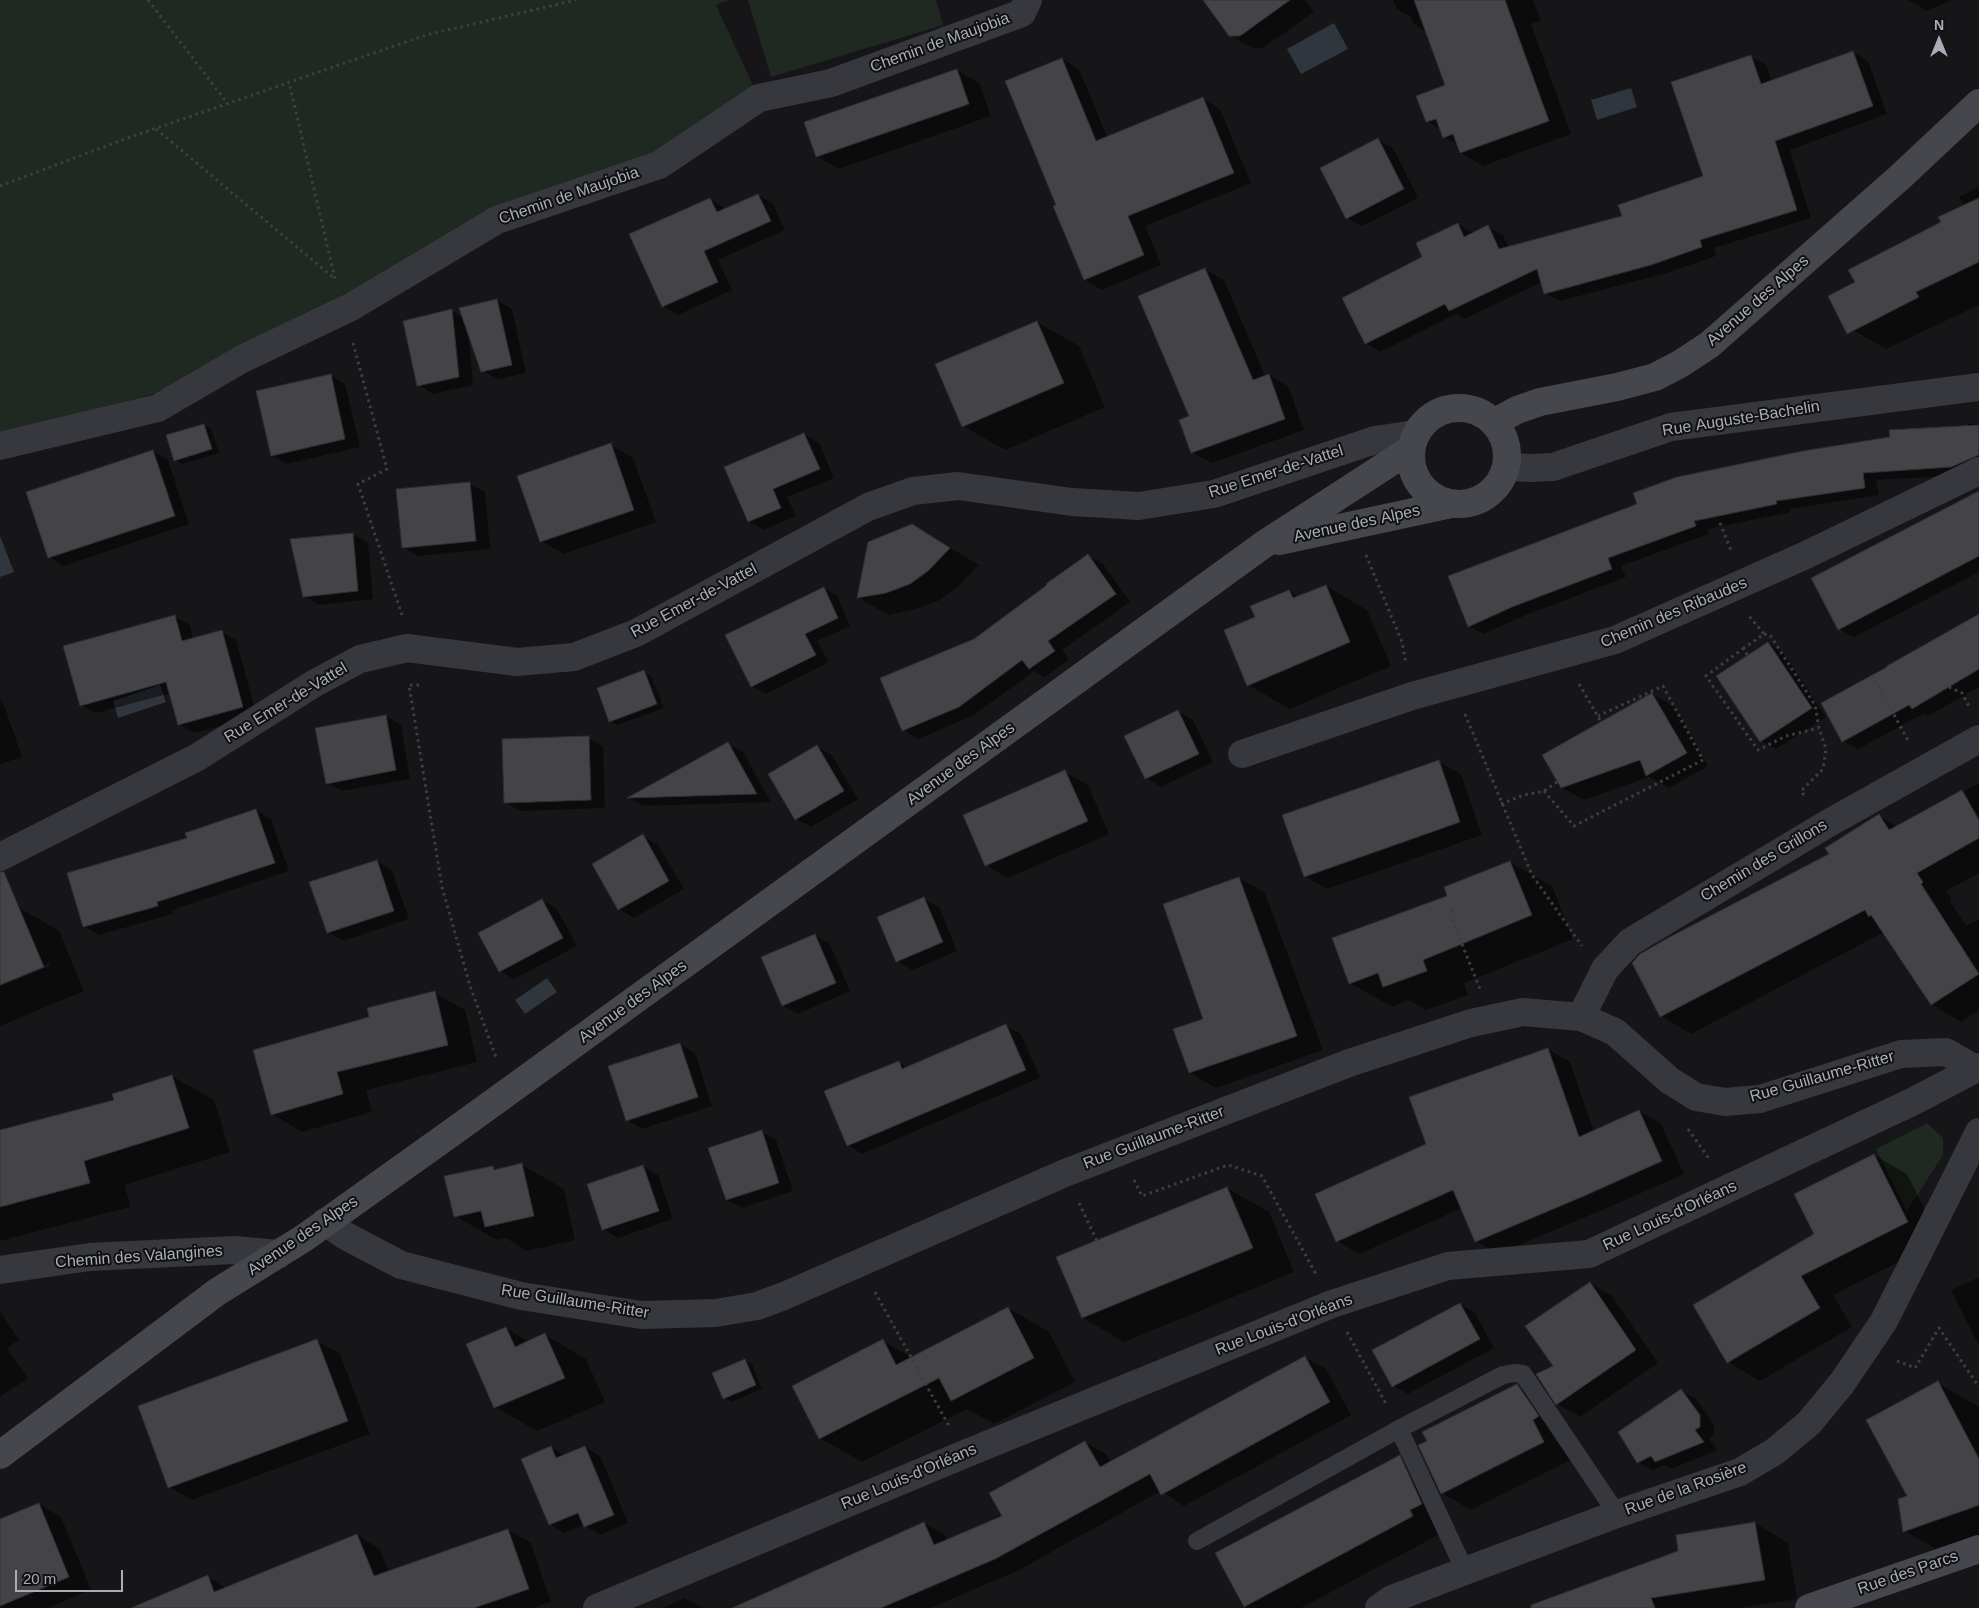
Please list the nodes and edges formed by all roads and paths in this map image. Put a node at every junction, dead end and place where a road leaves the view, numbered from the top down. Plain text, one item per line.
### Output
1 (148, 0) edge
2 (576, 0) edge
3 (1028, 0) edge
4 (289, 82) junction
5 (1979, 103) edge
6 (228, 104) junction
7 (156, 128) junction
8 (0, 186) edge
9 (352, 340) dead end
10 (1979, 387) edge
11 (1495, 422) junction
12 (1413, 442) junction
13 (0, 446) edge
14 (1507, 467) junction
15 (1979, 471) edge
16 (1451, 504) junction
17 (1263, 545) junction
18 (1357, 555) dead end
19 (1728, 591) junction
20 (1764, 634) junction
21 (407, 648) junction
22 (1744, 648) junction
23 (1562, 655) junction
24 (1746, 655) dead end
25 (1872, 674) dead end
26 (426, 684) dead end
27 (1457, 685) junction
28 (1949, 687) dead end
29 (1412, 696) junction
30 (1598, 716) junction
31 (1601, 722) dead end
32 (1819, 728) junction
33 (1977, 728) edge
34 (1242, 754) dead end
35 (1923, 769) junction
36 (1557, 782) dead end
37 (1544, 791) junction
38 (1501, 804) junction
39 (1827, 824) junction
40 (0, 857) edge
41 (1453, 910) dead end
42 (1605, 969) junction
43 (1581, 1016) junction
44 (1492, 1018) junction
45 (1978, 1076) edge
46 (508, 1091) junction
47 (1696, 1097) junction
48 (1979, 1132) edge
49 (1713, 1163) dead end
50 (1228, 1165) dead end
51 (1065, 1173) junction
52 (325, 1222) junction
53 (1096, 1241) dead end
54 (279, 1254) junction
55 (859, 1263) junction
56 (0, 1270) edge
57 (1332, 1304) junction
58 (1866, 1348) junction
59 (1979, 1387) edge
60 (1399, 1429) junction
61 (952, 1430) dead end
62 (0, 1455) edge
63 (1617, 1514) junction
64 (1196, 1541) dead end
65 (1979, 1549) edge
66 (1464, 1571) junction
67 (597, 1608) edge
68 (1379, 1608) edge
69 (1809, 1608) edge

1 - 6 path
2 - 4 path
3 - 13 street, Chemin de Maujobia
4 - 6 path
4 - 7 path
5 - 11 main road, Avenue des Alpes
6 - 7 path
7 - 8 path
9 - 21 path
10 - 14 street, Rue Auguste-Bachelin
11 - 12 main road
11 - 14 main road
12 - 16 main road
12 - 17 main road, Avenue des Alpes
12 - 21 street, Rue Emer-de-Vattel
14 - 16 main road
15 - 19 street, Chemin des Ribaudes
16 - 17 main road, Avenue des Alpes
17 - 46 main road, Avenue des Alpes
18 - 29 path
19 - 20 path
19 - 23 street, Chemin des Ribaudes
20 - 22 path
20 - 32 path
21 - 40 street, Rue Emer-de-Vattel
22 - 24 path
22 - 32 path
23 - 27 street, Chemin des Ribaudes
23 - 30 path
25 - 35 path
26 - 46 path
27 - 29 street, Chemin des Ribaudes
27 - 38 path
28 - 33 path
29 - 34 street, Chemin des Ribaudes
30 - 31 path
30 - 37 path
32 - 39 path
33 - 35 street, Chemin des Grillons
35 - 39 street, Chemin des Grillons
36 - 37 path
37 - 38 path
38 - 42 path
39 - 42 street, Chemin des Grillons
41 - 44 path
42 - 43 street, Chemin des Grillons
43 - 44 street, Rue Guillaume-Ritter
43 - 47 street, Rue Guillaume-Ritter
44 - 51 street, Rue Guillaume-Ritter
45 - 47 street, Rue Guillaume-Ritter
45 - 57 street, Rue Louis-d'Orléans
46 - 52 main road, Avenue des Alpes
47 - 49 path
48 - 58 street, Rue de la Rosière
50 - 57 path
51 - 53 path
51 - 55 street, Rue Guillaume-Ritter
52 - 54 main road, Avenue des Alpes
52 - 55 street, Rue Guillaume-Ritter
54 - 56 street, Chemin des Valangines
54 - 62 main road, Avenue des Alpes
55 - 61 path
57 - 60 path
57 - 67 street, Rue Louis-d'Orléans
58 - 59 path
58 - 63 street, Rue de la Rosière
60 - 63 lane
60 - 64 lane
60 - 66 lane
63 - 66 street, Rue de la Rosière
65 - 69 main road, Rue des Parcs
66 - 68 street, Rue de la Rosière

